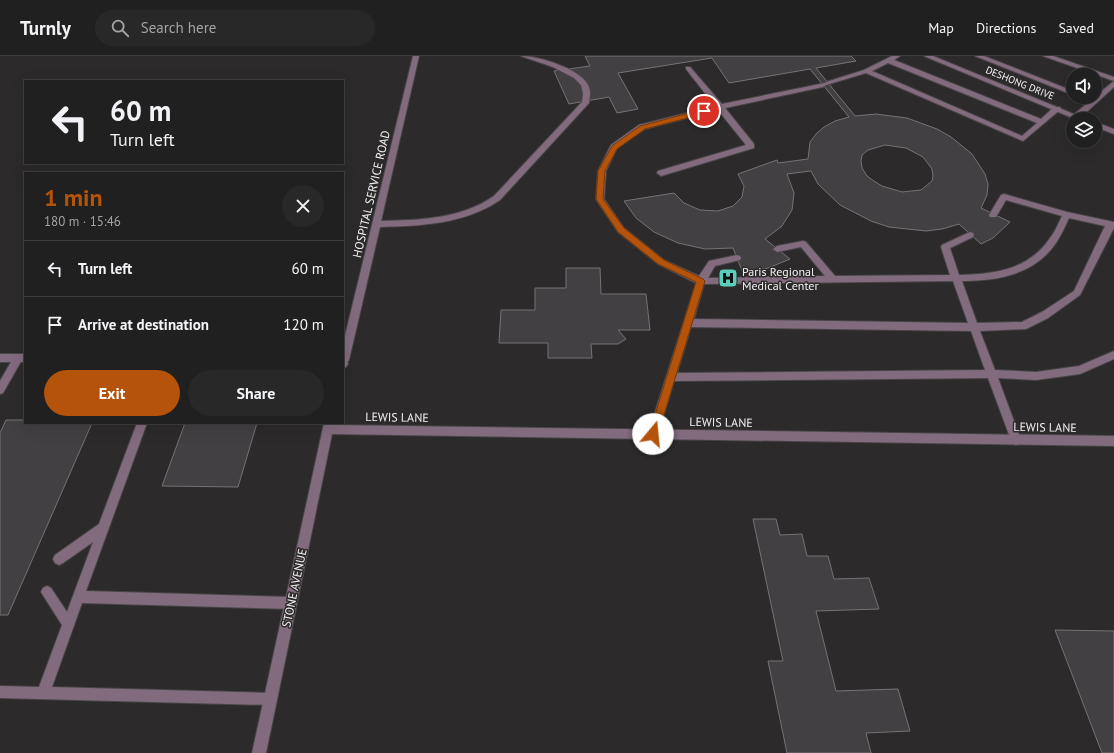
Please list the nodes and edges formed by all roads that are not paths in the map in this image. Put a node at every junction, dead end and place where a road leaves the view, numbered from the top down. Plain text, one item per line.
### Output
1 (416, 56) edge
2 (524, 56) edge
3 (897, 56) edge
4 (927, 56) edge
5 (978, 56) edge
6 (1046, 56) edge
7 (890, 61) junction
8 (688, 68) dead end
9 (866, 71) junction
10 (1114, 79) edge
11 (1114, 83) edge
12 (1066, 90) edge
13 (1102, 94) edge
14 (1091, 104) edge
15 (720, 108) junction
16 (1057, 109) junction
17 (1084, 112) edge
18 (1066, 113) edge
19 (1042, 122) junction
20 (1102, 127) edge
21 (1114, 132) edge
22 (661, 172) dead end
23 (993, 215) dead end
24 (1066, 216) junction
25 (376, 224) junction
26 (1112, 225) edge
27 (970, 235) dead end
28 (777, 249) dead end
29 (737, 258) dead end
30 (956, 278) junction
31 (832, 280) junction
32 (700, 281) junction
33 (688, 323) junction
34 (974, 327) junction
35 (1114, 355) edge
36 (0, 358) edge
37 (21, 358) edge
38 (344, 358) edge
39 (991, 374) junction
40 (671, 377) junction
41 (0, 390) edge
42 (142, 424) edge
43 (329, 426) edge
44 (653, 434) junction
45 (1016, 440) junction
46 (1114, 441) edge
47 (103, 528) junction
48 (59, 559) dead end
49 (47, 592) dead end
50 (79, 597) junction
51 (291, 603) junction
52 (68, 624) junction
53 (0, 692) edge
54 (43, 692) junction
55 (270, 699) junction
56 (259, 753) edge

1 - 25 street, HOSPITAL SERVICE ROAD
2 - 25 street
3 - 7 street
4 - 16 street, DESHONG DRIVE
5 - 12 street
6 - 10 street
7 - 9 street
7 - 19 street
8 - 15 street
9 - 15 street
9 - 19 street
11 - 13 street
14 - 17 street
15 - 22 street
15 - 32 street
16 - 18 street, DESHONG DRIVE
16 - 19 street
20 - 21 street
23 - 24 street
24 - 26 street
24 - 30 street
25 - 38 street, HOSPITAL SERVICE ROAD
26 - 34 street
27 - 30 street
28 - 31 street
29 - 32 street
30 - 31 street
30 - 34 street
31 - 32 street
32 - 33 street
33 - 34 street
33 - 40 street
34 - 39 street
35 - 39 street
36 - 37 street
37 - 41 street
39 - 40 street
39 - 45 street
40 - 44 street
42 - 47 street
43 - 44 street, LEWIS LANE
43 - 51 street, STONE AVENUE
44 - 45 street, LEWIS LANE
45 - 46 street, LEWIS LANE
47 - 48 street
47 - 50 street
49 - 52 street
50 - 51 street
50 - 52 street
51 - 55 street, STONE AVENUE
52 - 54 street
53 - 54 street
54 - 55 street
55 - 56 street, STONE AVENUE

